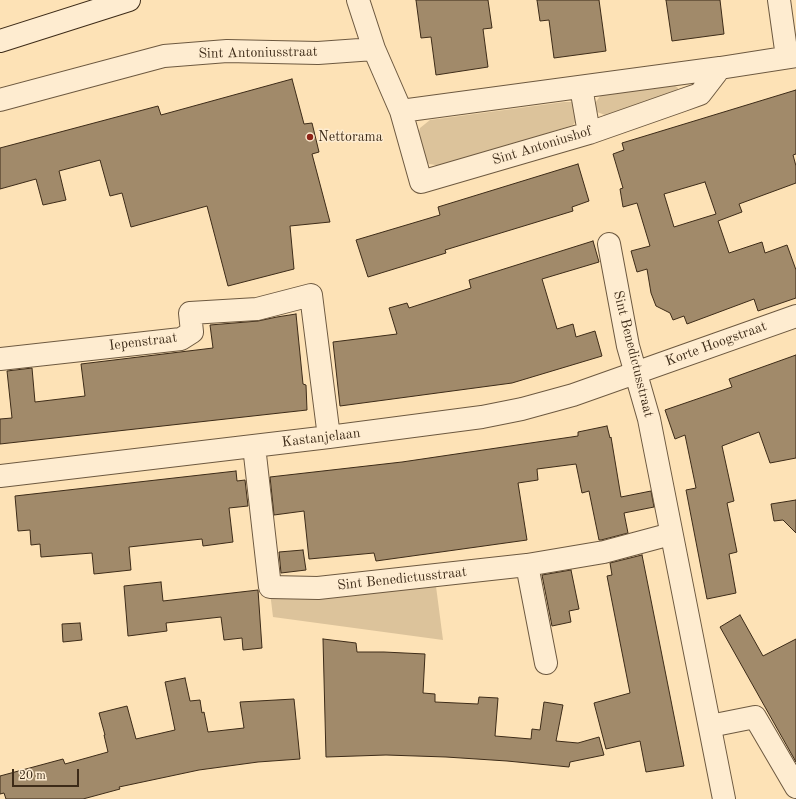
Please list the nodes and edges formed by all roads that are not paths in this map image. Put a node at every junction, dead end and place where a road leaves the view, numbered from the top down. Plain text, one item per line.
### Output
1 (129, 0) edge
2 (358, 0) edge
3 (779, 0) edge
4 (0, 41) edge
5 (374, 50) junction
6 (791, 57) edge
7 (720, 68) junction
8 (581, 87) junction
9 (0, 100) edge
10 (401, 111) junction
11 (590, 133) junction
12 (609, 244) dead end
13 (796, 316) edge
14 (0, 359) edge
15 (636, 373) junction
16 (329, 437) junction
17 (254, 446) junction
18 (0, 476) edge
19 (671, 534) junction
20 (527, 566) junction
21 (546, 663) dead end
22 (710, 726) junction
23 (796, 787) edge
24 (724, 799) edge

1 - 4 street
2 - 5 street
3 - 6 street
5 - 9 street, Sint Antoniusstraat
5 - 10 street, Sint Antoniushof
6 - 7 street
7 - 8 street
7 - 11 street, Sint Antoniushof
8 - 10 street
8 - 11 street
10 - 11 street, Sint Antoniushof
12 - 15 street, Sint Benedictusstraat
13 - 15 street, Korte Hoogstraat
14 - 16 street, Iepenstraat
15 - 16 street, Kastanjelaan
15 - 19 street, Sint Benedictusstraat
16 - 17 street, Kastanjelaan
17 - 18 street, Kastanjelaan
17 - 20 street, Sint Benedictusstraat
19 - 20 street, Sint Benedictusstraat
19 - 22 street, Sint Benedictusstraat
20 - 21 street
22 - 23 street
22 - 24 street, Sint Benedictusstraat

